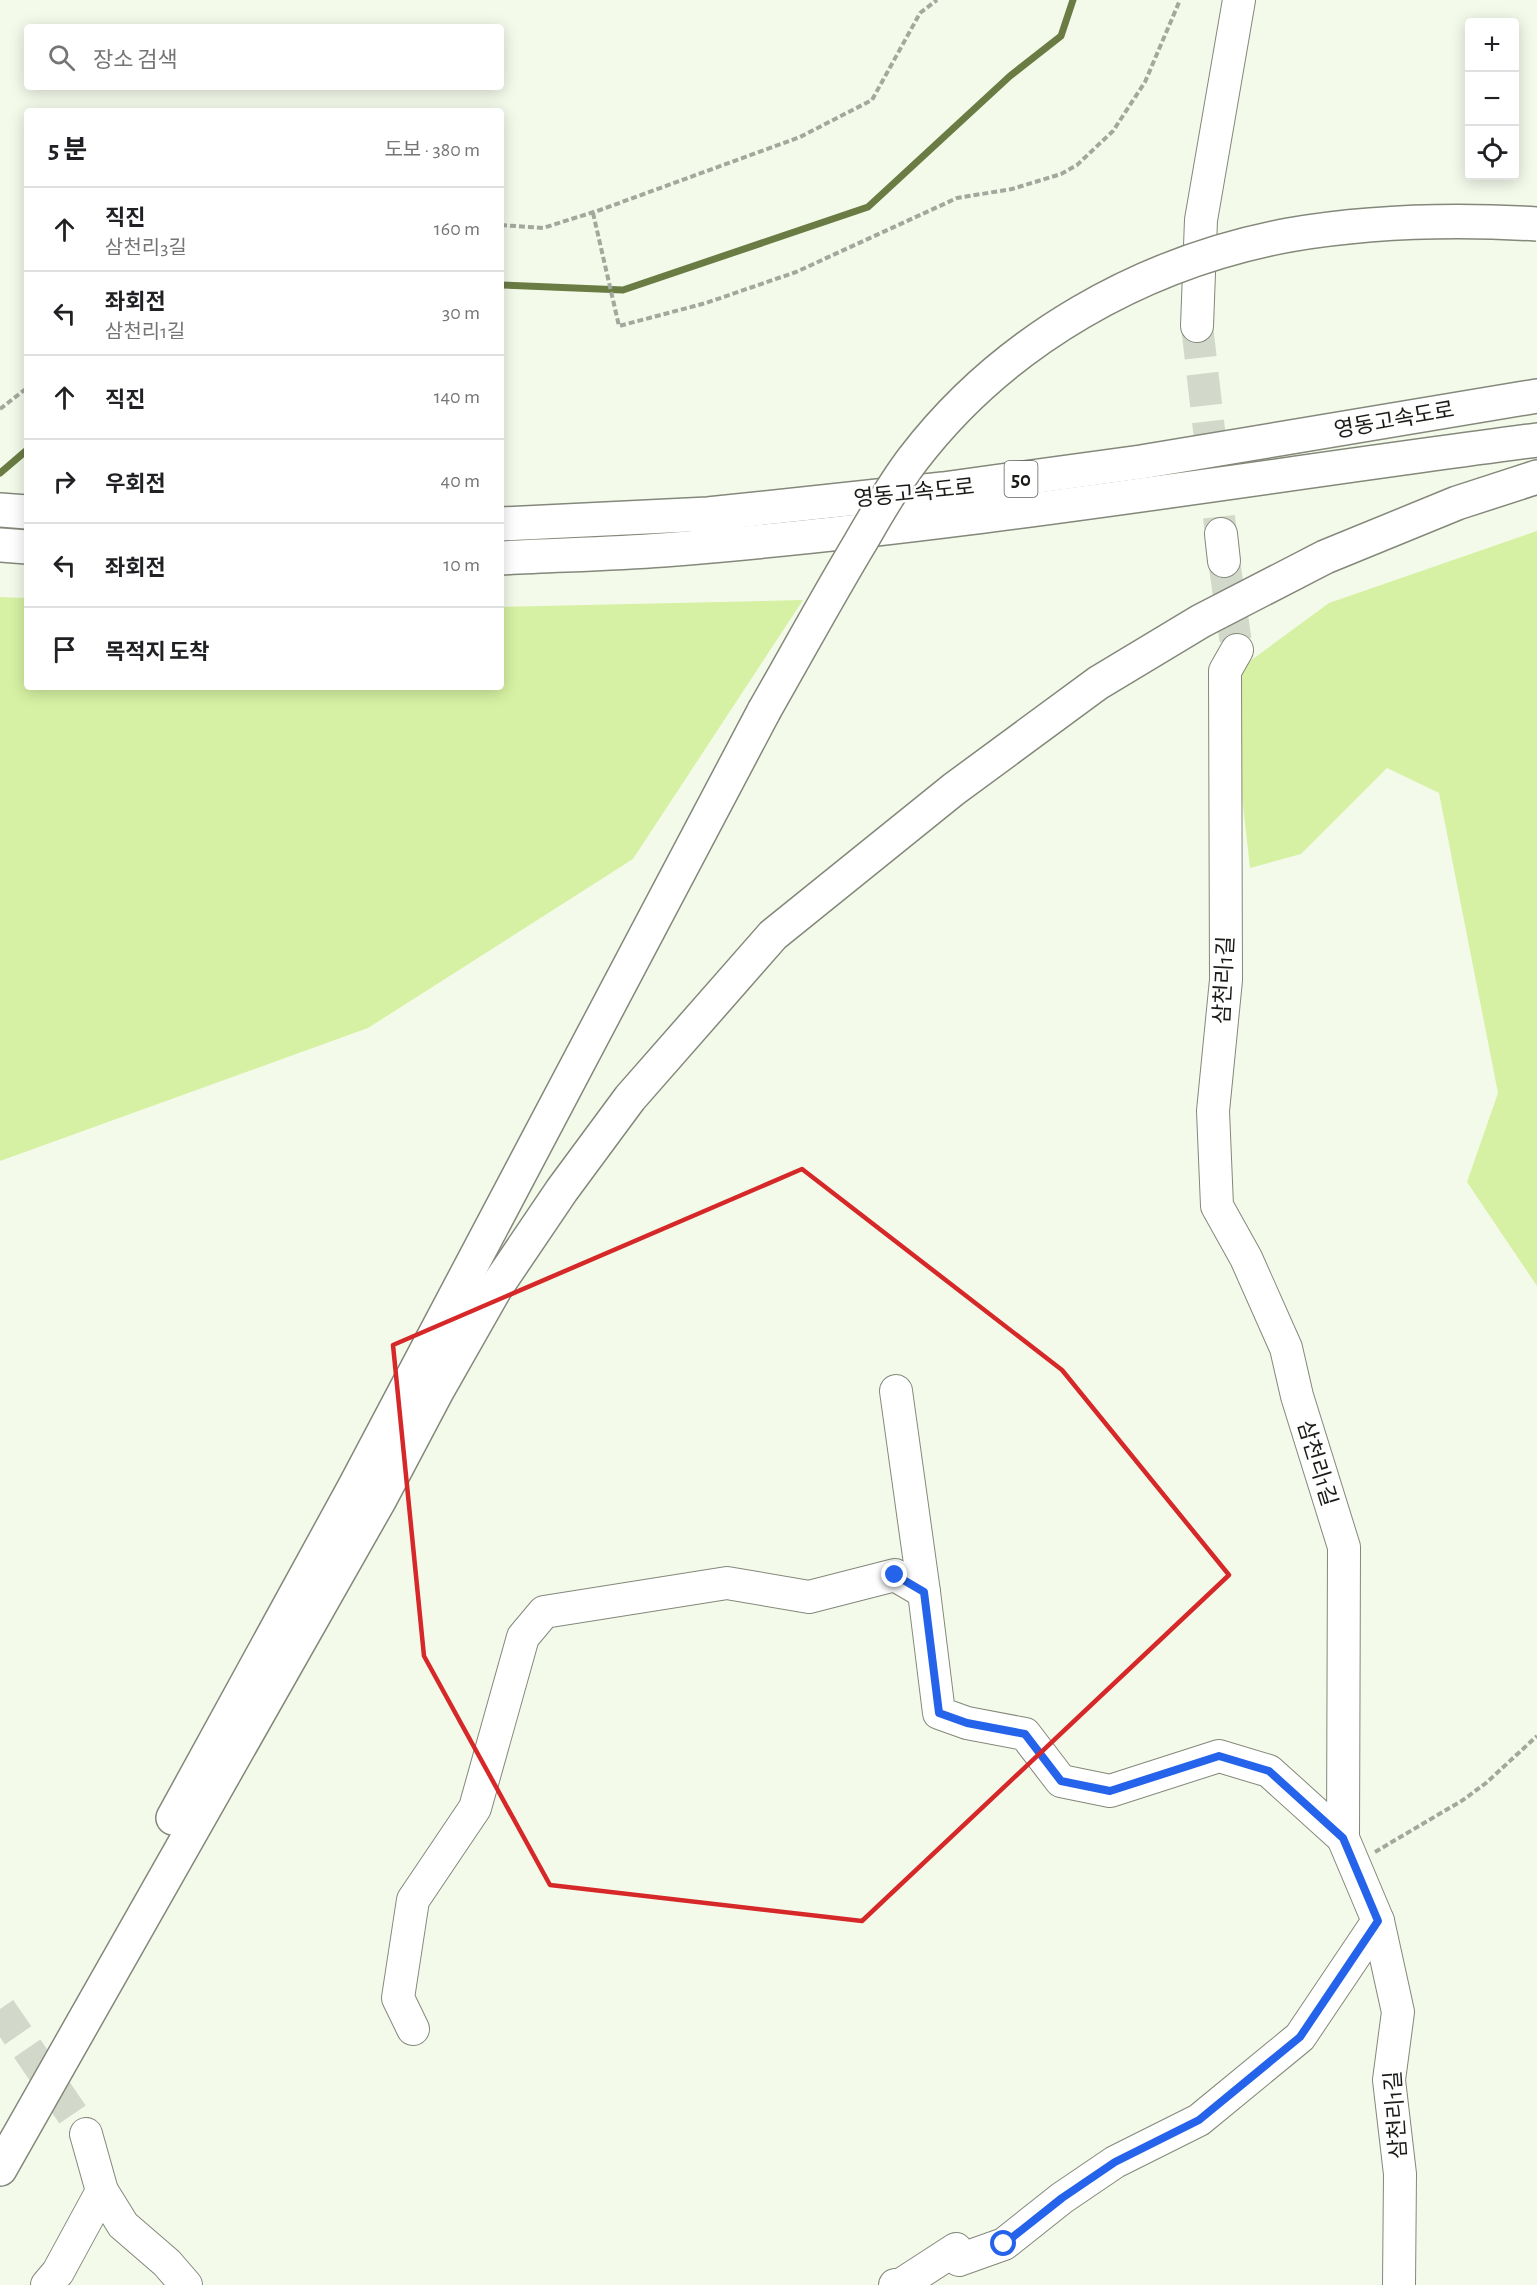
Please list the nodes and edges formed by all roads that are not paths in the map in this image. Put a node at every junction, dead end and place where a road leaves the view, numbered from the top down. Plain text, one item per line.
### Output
1 (1239, 0) edge
2 (1537, 224) edge
3 (1197, 326) tunnel mouth
4 (1537, 396) edge
5 (1537, 440) edge
6 (1537, 477) edge
7 (0, 510) edge
8 (24, 512) edge
9 (504, 524) edge
10 (0, 545) edge
11 (24, 546) edge
12 (504, 558) edge
13 (1237, 650) tunnel mouth
14 (896, 1391) dead end
15 (924, 1592) junction
16 (1349, 1852) junction
17 (1378, 1921) junction
18 (413, 2029) dead end
19 (0, 2127) edge
20 (86, 2134) tunnel mouth
21 (0, 2169) edge
22 (102, 2191) junction
23 (47, 2285) edge
24 (186, 2285) edge
25 (895, 2285) edge
26 (1399, 2285) edge

1 - 3 street
2 - 19 highway, bridge
4 - 9 highway, 영동고속도로 / 50
5 - 12 highway, 영동고속도로 / 50
6 - 21 highway
7 - 8 highway
10 - 11 highway
13 - 16 street, 삼천리1길
14 - 15 street
15 - 16 street
15 - 18 street
16 - 17 street, 삼천리1길
17 - 25 street
17 - 26 street, 삼천리1길
20 - 22 street
22 - 23 street
22 - 24 street

